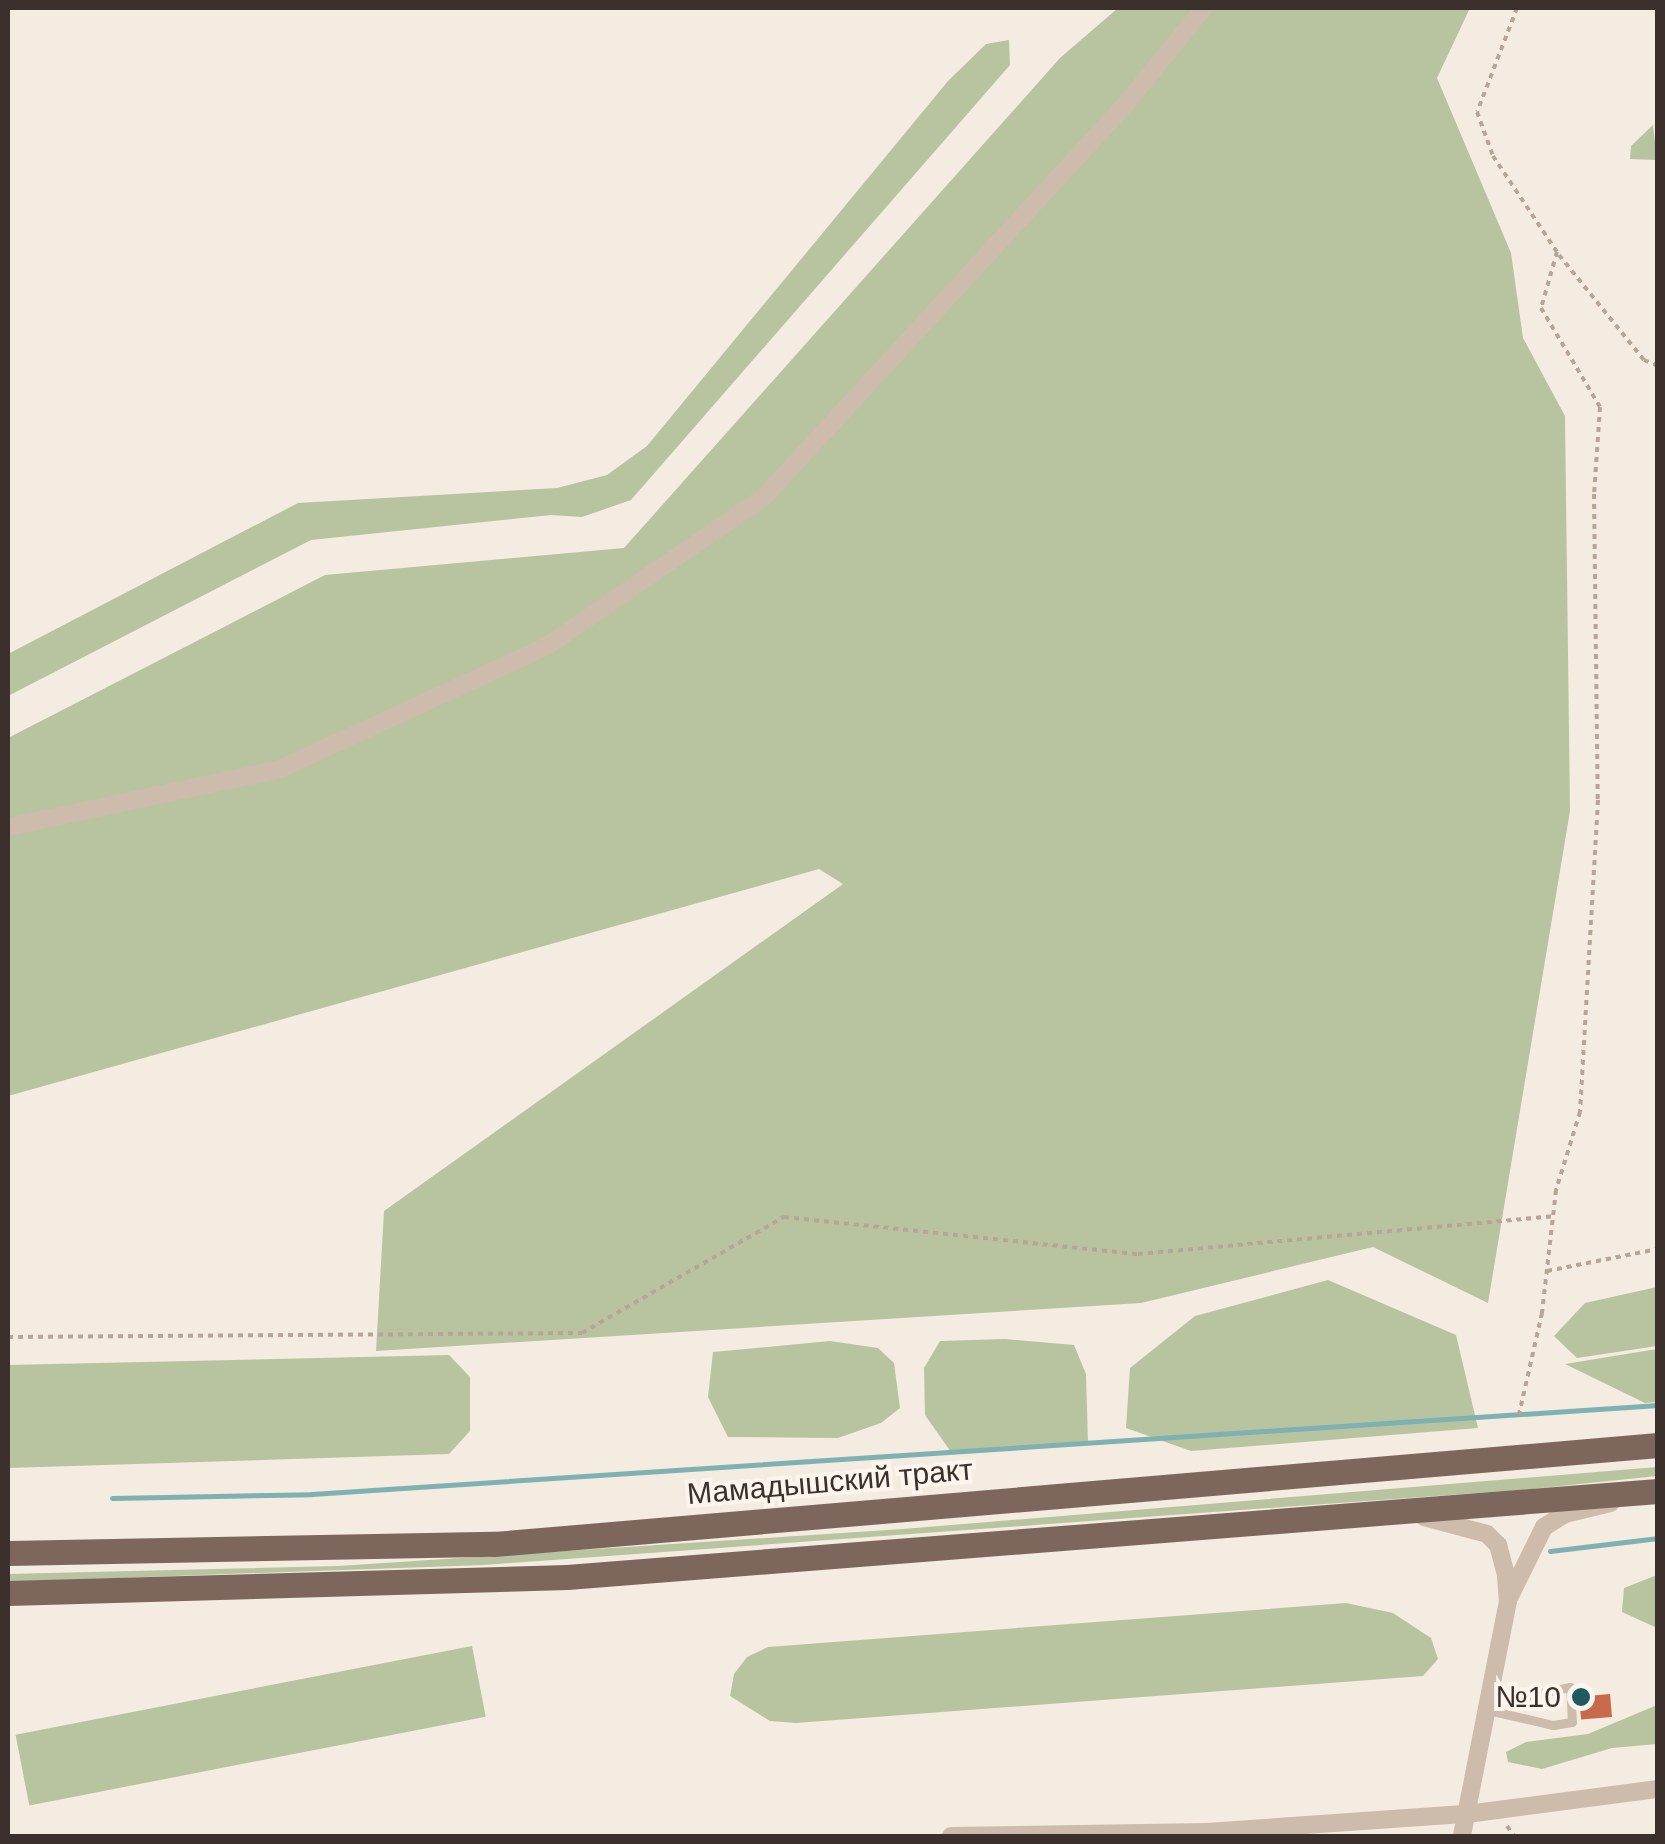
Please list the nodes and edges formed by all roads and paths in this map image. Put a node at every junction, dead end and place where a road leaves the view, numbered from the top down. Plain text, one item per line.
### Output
1 (1204, 8) edge
2 (1517, 8) edge
3 (1557, 252) junction
4 (1658, 366) edge
5 (8, 827) edge
6 (1553, 1216) junction
7 (1658, 1249) edge
8 (1547, 1271) junction
9 (8, 1336) edge
10 (1520, 1414) dead end
11 (1658, 1445) edge
12 (1652, 1491) edge
13 (1399, 1512) junction
14 (8, 1553) edge
15 (8, 1593) edge
16 (1508, 1601) junction
17 (1489, 1690) junction
18 (1485, 1710) junction
19 (1658, 1789) edge
20 (1467, 1814) junction
21 (950, 1836) edge
22 (1462, 1836) edge

1 - 5 street
2 - 3 path
3 - 4 path
3 - 6 path
6 - 8 path
6 - 9 path
7 - 8 path
8 - 10 path
11 - 14 main road, Мамадышский тракт
12 - 13 main road
12 - 16 street
13 - 15 main road
13 - 16 street
16 - 17 street
17 - 18 street
17 - 18 lane
18 - 20 street
19 - 20 street
20 - 21 street
20 - 22 street

